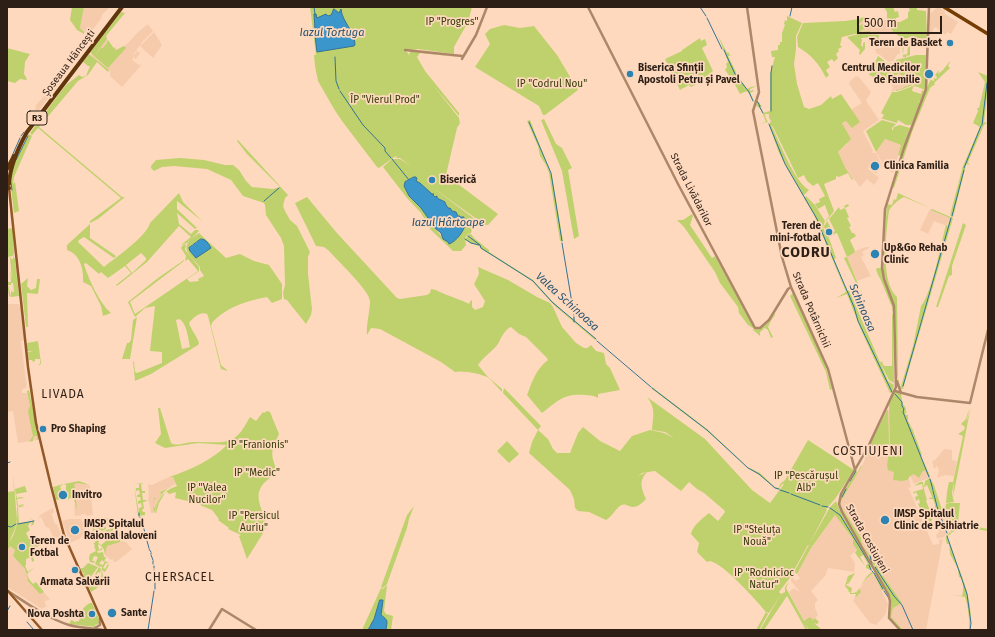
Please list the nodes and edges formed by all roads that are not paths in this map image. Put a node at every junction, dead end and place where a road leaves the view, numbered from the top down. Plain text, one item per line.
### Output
1 (122, 7) edge
2 (488, 7) edge
3 (588, 7) edge
4 (747, 7) edge
5 (944, 7) edge
6 (954, 7) edge
7 (929, 8) edge
8 (951, 11) junction
9 (988, 34) edge
10 (405, 50) dead end
11 (13, 160) junction
12 (7, 172) edge
13 (7, 177) edge
14 (8, 186) edge
15 (791, 287) junction
16 (988, 330) edge
17 (897, 384) junction
18 (895, 391) junction
19 (900, 392) junction
20 (855, 470) junction
21 (8, 591) edge
22 (27, 603) junction
23 (22, 608) junction
24 (100, 617) junction
25 (95, 628) junction
26 (105, 628) edge
27 (42, 630) edge
28 (209, 630) edge
29 (256, 630) edge
30 (900, 630) edge

1 - 11 highway, Șoseaua Hâncești / R3
2 - 10 street
3 - 15 street, Strada Livădarilor
4 - 15 street, Strada Potârnichii
5 - 8 main road
6 - 8 main road
7 - 17 street
8 - 9 main road
11 - 12 highway, R3
11 - 14 highway, R3
12 - 14 main road
13 - 14 main road
14 - 24 main road
15 - 20 street, Strada Potârnichii
16 - 19 street
17 - 18 street, Strada Costiujeni
17 - 19 street
18 - 19 street
18 - 20 street, Strada Costiujeni
20 - 30 street, Strada Costiujeni
21 - 22 street
21 - 23 main road
22 - 23 street
22 - 25 street
23 - 27 main road
24 - 25 street
24 - 26 main road
25 - 26 street
28 - 29 street

